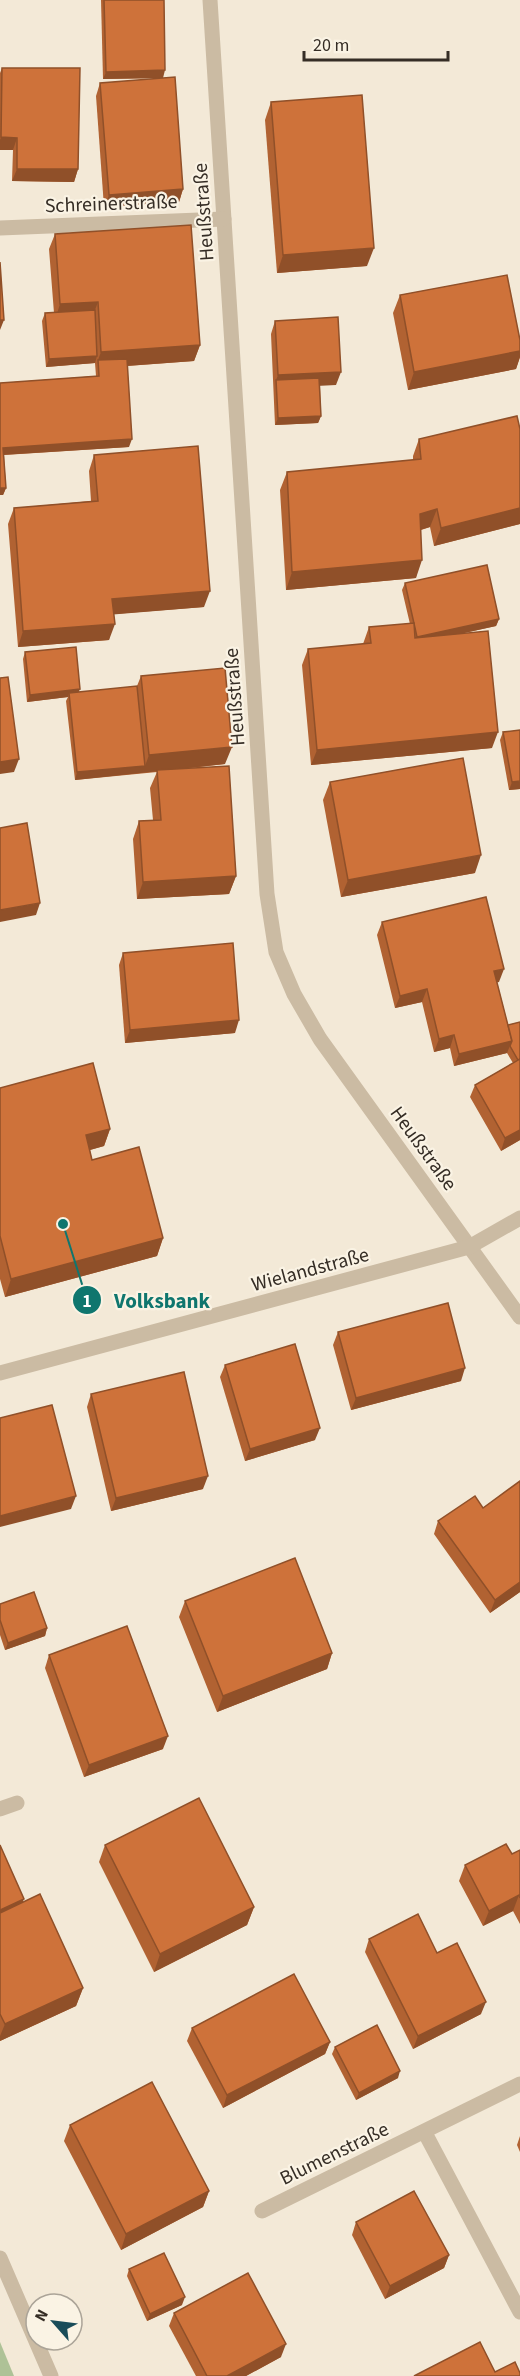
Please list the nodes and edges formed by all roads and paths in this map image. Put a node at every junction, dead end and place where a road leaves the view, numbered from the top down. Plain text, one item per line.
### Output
1 (210, 0) edge
2 (224, 219) junction
3 (0, 228) edge
4 (520, 1218) edge
5 (469, 1247) junction
6 (520, 1317) edge
7 (0, 1373) edge
8 (17, 1803) dead end
9 (0, 1809) edge
10 (520, 2084) edge
11 (425, 2133) junction
12 (262, 2211) dead end
13 (0, 2258) edge
14 (520, 2312) edge
15 (51, 2376) edge

1 - 2 street, Heußstraße
2 - 3 street, Schreinerstraße
2 - 5 street, Heußstraße
4 - 5 street, Wielandstraße
5 - 6 street, Heußstraße
5 - 7 street, Wielandstraße
8 - 9 street
10 - 11 street, Blumenstraße
11 - 12 street, Blumenstraße
11 - 14 street
13 - 15 street

